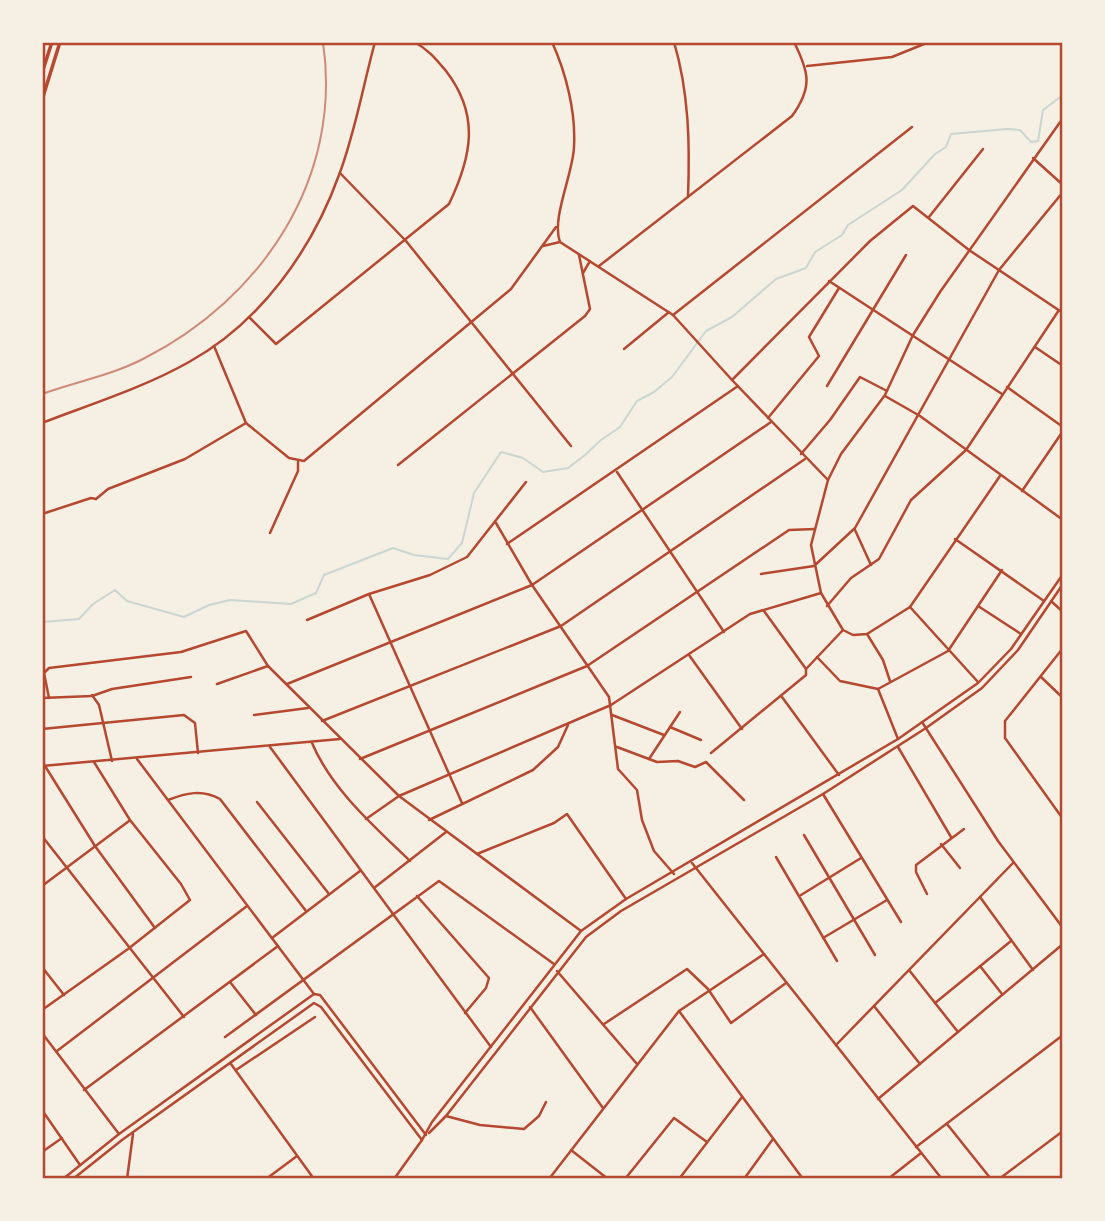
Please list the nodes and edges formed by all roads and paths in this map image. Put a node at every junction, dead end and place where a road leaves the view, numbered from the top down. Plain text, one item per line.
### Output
1 (52, 42) edge
2 (60, 42) edge
3 (375, 42) edge
4 (414, 42) edge
5 (552, 42) edge
6 (674, 42) edge
7 (794, 42) edge
8 (929, 42) edge
9 (807, 66) junction
10 (42, 73) edge
11 (42, 100) edge
12 (1063, 118) edge
13 (912, 127) dead end
14 (983, 149) dead end
15 (1033, 158) junction
16 (340, 173) junction
17 (1063, 185) edge
18 (1063, 192) edge
19 (688, 197) junction
20 (929, 217) junction
21 (556, 227) junction
22 (406, 241) junction
23 (560, 242) junction
24 (543, 246) junction
25 (969, 250) junction
26 (579, 255) junction
27 (906, 255) dead end
28 (590, 261) junction
29 (599, 267) junction
30 (999, 270) junction
31 (583, 274) junction
32 (829, 281) junction
33 (839, 287) junction
34 (871, 309) junction
35 (669, 312) junction
36 (1061, 312) edge
37 (673, 315) junction
38 (249, 316) junction
39 (473, 323) junction
40 (913, 335) junction
41 (214, 346) junction
42 (1035, 347) junction
43 (624, 349) dead end
44 (947, 359) junction
45 (1063, 366) edge
46 (512, 375) junction
47 (732, 380) junction
48 (738, 386) junction
49 (827, 386) dead end
50 (1007, 387) junction
51 (886, 393) junction
52 (1002, 394) junction
53 (920, 416) junction
54 (768, 418) junction
55 (771, 422) junction
56 (42, 423) edge
57 (246, 423) junction
58 (1063, 429) edge
59 (571, 446) dead end
60 (966, 450) junction
61 (801, 454) junction
62 (805, 459) junction
63 (298, 462) junction
64 (398, 465) dead end
65 (616, 471) junction
66 (1000, 476) junction
67 (828, 480) junction
68 (526, 482) dead end
69 (1022, 491) junction
70 (642, 513) junction
71 (42, 514) edge
72 (1063, 520) edge
73 (496, 523) junction
74 (855, 528) junction
75 (815, 529) junction
76 (270, 533) dead end
77 (955, 539) junction
78 (507, 544) junction
79 (669, 553) junction
80 (871, 565) junction
81 (814, 566) junction
82 (1002, 570) junction
83 (761, 574) dead end
84 (1063, 574) edge
85 (1063, 584) edge
86 (532, 585) junction
87 (697, 593) junction
88 (821, 593) junction
89 (369, 594) junction
90 (1051, 601) junction
91 (1045, 602) junction
92 (827, 606) junction
93 (978, 606) junction
94 (909, 607) junction
95 (764, 611) junction
96 (1063, 612) edge
97 (307, 620) dead end
98 (561, 626) junction
99 (842, 630) junction
100 (724, 632) junction
101 (867, 634) junction
102 (1021, 634) junction
103 (390, 641) junction
104 (1063, 648) edge
105 (948, 650) junction
106 (689, 655) junction
107 (817, 657) junction
108 (268, 666) junction
109 (587, 666) junction
110 (806, 669) junction
111 (191, 677) dead end
112 (1041, 677) junction
113 (890, 681) junction
114 (978, 683) junction
115 (217, 684) dead end
116 (286, 684) junction
117 (409, 687) junction
118 (878, 689) junction
119 (92, 695) junction
120 (782, 697) junction
121 (42, 698) edge
122 (50, 698) junction
123 (1063, 698) edge
124 (611, 705) junction
125 (308, 708) junction
126 (680, 712) dead end
127 (254, 715) dead end
128 (612, 715) junction
129 (322, 721) junction
130 (922, 722) junction
131 (103, 725) junction
132 (568, 725) junction
133 (670, 727) junction
134 (926, 728) junction
135 (42, 729) edge
136 (743, 729) junction
137 (429, 731) junction
138 (664, 735) junction
139 (340, 739) junction
140 (898, 739) junction
141 (701, 740) dead end
142 (312, 743) junction
143 (270, 747) junction
144 (617, 747) junction
145 (898, 747) junction
146 (198, 752) junction
147 (711, 753) dead end
148 (137, 759) junction
149 (360, 759) junction
150 (649, 759) junction
151 (112, 761) junction
152 (94, 762) junction
153 (43, 766) edge
154 (448, 774) junction
155 (839, 775) junction
156 (823, 794) junction
157 (399, 796) junction
158 (168, 800) junction
159 (744, 800) dead end
160 (257, 802) dead end
161 (462, 803) junction
162 (366, 819) junction
163 (1063, 819) edge
164 (130, 820) junction
165 (429, 820) junction
166 (964, 829) dead end
167 (446, 832) junction
168 (804, 835) dead end
169 (42, 836) edge
170 (951, 837) junction
171 (941, 844) junction
172 (95, 846) junction
173 (477, 854) junction
174 (776, 857) dead end
175 (861, 858) junction
176 (410, 861) junction
177 (692, 863) junction
178 (1013, 863) junction
179 (66, 868) junction
180 (960, 868) dead end
181 (696, 869) junction
182 (360, 871) junction
183 (674, 874) junction
184 (831, 877) junction
185 (42, 886) edge
186 (373, 888) junction
187 (329, 894) junction
188 (927, 894) dead end
189 (417, 896) junction
190 (800, 896) junction
191 (980, 897) junction
192 (626, 899) junction
193 (887, 900) junction
194 (247, 906) junction
195 (306, 911) junction
196 (391, 915) junction
197 (856, 919) junction
198 (901, 922) dead end
199 (155, 928) junction
200 (1063, 929) edge
201 (581, 931) junction
202 (272, 938) junction
203 (824, 938) junction
204 (1011, 941) junction
205 (1063, 944) edge
206 (278, 946) junction
207 (128, 949) junction
208 (764, 954) junction
209 (875, 955) dead end
210 (837, 961) dead end
211 (554, 964) junction
212 (42, 967) edge
213 (980, 967) junction
214 (909, 970) junction
215 (1033, 970) junction
216 (557, 971) junction
217 (152, 979) junction
218 (304, 980) junction
219 (230, 982) junction
220 (786, 982) junction
221 (708, 989) junction
222 (314, 993) junction
223 (64, 995) junction
224 (1003, 995) junction
225 (935, 1003) junction
226 (874, 1006) junction
227 (530, 1007) junction
228 (42, 1010) edge
229 (679, 1011) junction
230 (465, 1013) junction
231 (256, 1015) junction
232 (184, 1017) junction
233 (315, 1017) dead end
234 (604, 1024) junction
235 (42, 1032) edge
236 (958, 1032) junction
237 (1063, 1035) edge
238 (225, 1038) dead end
239 (353, 1038) junction
240 (348, 1042) junction
241 (836, 1045) junction
242 (491, 1047) junction
243 (57, 1051) junction
244 (231, 1064) junction
245 (638, 1064) junction
246 (920, 1064) junction
247 (236, 1070) junction
248 (193, 1081) junction
249 (198, 1088) junction
250 (84, 1090) junction
251 (742, 1097) junction
252 (878, 1099) junction
253 (546, 1102) dead end
254 (603, 1108) junction
255 (42, 1110) edge
256 (446, 1116) junction
257 (947, 1124) junction
258 (1063, 1130) edge
259 (119, 1134) junction
260 (132, 1134) junction
261 (426, 1135) junction
262 (62, 1138) junction
263 (773, 1139) junction
264 (422, 1140) junction
265 (707, 1142) junction
266 (916, 1147) junction
267 (571, 1150) junction
268 (42, 1152) edge
269 (922, 1153) junction
270 (297, 1156) junction
271 (80, 1165) junction
272 (63, 1179) edge
273 (73, 1179) edge
274 (127, 1179) edge
275 (266, 1179) edge
276 (314, 1179) edge
277 (394, 1179) edge
278 (550, 1179) edge
279 (608, 1179) edge
280 (625, 1179) edge
281 (679, 1179) edge
282 (744, 1179) edge
283 (803, 1179) edge
284 (888, 1179) edge
285 (942, 1179) edge
286 (991, 1179) edge
287 (999, 1179) edge

1 - 10 main road
2 - 11 main road
3 - 16 street
4 - 22 street
5 - 21 street
6 - 19 street
7 - 9 street
8 - 9 street
9 - 19 street
12 - 15 street
13 - 37 street
14 - 20 street
15 - 17 street
15 - 25 street
16 - 22 street
16 - 38 street
18 - 30 street
19 - 29 street
20 - 25 street
20 - 32 street
21 - 23 street
21 - 24 street
22 - 38 street
22 - 39 street
23 - 24 street
23 - 26 street
24 - 39 street
25 - 30 street
25 - 40 street
26 - 28 street
26 - 31 street
27 - 34 street
28 - 29 street
28 - 31 street
29 - 35 street
30 - 36 street
30 - 44 street
31 - 46 street
32 - 33 street
32 - 47 street
33 - 34 street
33 - 54 street
34 - 40 street
34 - 49 street
35 - 37 street
35 - 43 street
36 - 42 street
37 - 47 street
38 - 41 street
39 - 46 street
39 - 63 street
40 - 44 street
40 - 51 street
41 - 56 street
41 - 57 street
42 - 45 street
42 - 50 street
44 - 52 street
44 - 53 street
46 - 59 street
46 - 64 street
47 - 48 street
48 - 54 street
48 - 65 street
50 - 52 street
50 - 58 street
51 - 53 street
51 - 61 street
51 - 67 street
52 - 60 street
53 - 60 street
53 - 74 street
54 - 55 street
55 - 61 street
55 - 70 street
57 - 63 street
57 - 71 street
58 - 69 street
60 - 66 street
60 - 80 street
61 - 62 street
62 - 67 street
62 - 79 street
63 - 76 street
65 - 70 street
65 - 78 street
66 - 69 street
66 - 77 street
67 - 75 street
68 - 73 street
69 - 72 street
70 - 79 street
70 - 86 street
73 - 78 street
73 - 89 street
74 - 80 street
74 - 81 street
75 - 81 street
75 - 87 street
77 - 82 street
77 - 94 street
78 - 86 street
79 - 87 street
79 - 98 street
80 - 92 street
81 - 83 street
81 - 88 street
82 - 91 street
82 - 93 street
84 - 91 street
85 - 90 street
86 - 98 street
86 - 103 street
87 - 100 street
87 - 109 street
88 - 92 street
88 - 95 street
89 - 97 street
89 - 103 street
90 - 96 street
90 - 134 street
91 - 102 street
92 - 99 street
93 - 102 street
93 - 105 street
94 - 101 street
94 - 105 street
95 - 100 street
95 - 110 street
98 - 109 street
98 - 117 street
99 - 101 street
99 - 107 street
100 - 106 street
101 - 113 street
102 - 114 street
103 - 116 street
103 - 117 street
104 - 112 street
105 - 113 street
105 - 114 street
106 - 124 street
106 - 136 street
107 - 110 street
107 - 118 street
108 - 115 street
108 - 116 street
108 - 122 street
109 - 124 street
109 - 137 street
110 - 120 street
111 - 119 street
112 - 123 street
112 - 163 street
113 - 118 street
114 - 130 street
116 - 125 street
117 - 129 street
117 - 137 street
118 - 140 street
119 - 122 street
119 - 131 street
120 - 136 street
120 - 155 street
121 - 122 street
124 - 128 street
124 - 132 street
125 - 127 street
125 - 129 street
126 - 133 street
128 - 138 street
128 - 144 street
129 - 139 street
130 - 134 street
130 - 140 street
131 - 135 street
131 - 146 street
131 - 151 street
132 - 154 street
132 - 161 street
133 - 138 street
133 - 141 street
134 - 145 street
134 - 178 street
136 - 147 street
137 - 149 street
137 - 154 street
138 - 150 street
139 - 142 street
139 - 149 street
140 - 155 street
142 - 143 street
142 - 162 street
143 - 146 street
143 - 182 street
144 - 150 street
144 - 183 street
145 - 156 street
145 - 170 street
146 - 148 street
148 - 151 street
148 - 158 street
149 - 157 street
150 - 159 street
151 - 152 street
152 - 153 street
152 - 164 street
153 - 172 street
154 - 157 street
154 - 161 street
155 - 177 street
156 - 175 street
156 - 181 street
157 - 162 street
157 - 165 street
158 - 194 street
158 - 195 street
160 - 187 street
161 - 165 street
162 - 176 street
164 - 172 street
164 - 199 street
165 - 167 street
166 - 170 street
167 - 173 street
167 - 176 street
168 - 184 street
169 - 179 street
170 - 171 street
171 - 180 street
171 - 188 street
172 - 179 street
172 - 199 street
173 - 192 street
173 - 201 street
174 - 190 street
175 - 184 street
175 - 193 street
176 - 186 street
177 - 181 street
177 - 183 street
178 - 191 street
178 - 200 street
179 - 185 street
179 - 207 street
181 - 208 street
181 - 216 street
182 - 186 street
182 - 187 street
183 - 192 street
184 - 190 street
184 - 197 street
186 - 196 street
187 - 195 street
189 - 196 street
189 - 211 street
189 - 230 street
190 - 203 street
191 - 204 street
191 - 214 street
192 - 201 street
193 - 197 street
193 - 198 street
194 - 202 street
194 - 217 street
195 - 202 street
196 - 218 street
196 - 230 street
197 - 203 street
197 - 209 street
199 - 207 street
201 - 211 street
202 - 206 street
203 - 210 street
204 - 213 street
204 - 215 street
205 - 215 street
206 - 218 street
206 - 219 street
207 - 217 street
207 - 223 street
208 - 220 street
208 - 221 street
211 - 242 street
212 - 223 street
213 - 224 street
213 - 225 street
214 - 225 street
214 - 226 street
215 - 224 street
216 - 227 street
216 - 234 street
217 - 232 street
217 - 243 street
218 - 222 street
218 - 231 street
219 - 231 street
219 - 232 street
220 - 221 street
220 - 241 street
221 - 229 street
221 - 234 street
222 - 239 street
222 - 248 street
223 - 228 street
224 - 236 street
225 - 236 street
226 - 241 street
226 - 246 street
227 - 254 street
227 - 256 street
229 - 245 street
229 - 251 street
230 - 242 street
231 - 238 street
232 - 250 street
233 - 247 street
234 - 245 street
235 - 243 street
236 - 246 street
237 - 257 street
239 - 240 street
239 - 261 street
240 - 244 street
240 - 264 street
241 - 252 street
242 - 261 street
243 - 250 street
244 - 247 street
244 - 249 street
245 - 254 street
246 - 252 street
247 - 270 street
248 - 249 street
248 - 259 street
249 - 260 street
250 - 259 street
251 - 263 street
251 - 265 street
252 - 266 street
253 - 256 street
254 - 267 street
255 - 262 street
256 - 261 street
257 - 266 street
257 - 286 street
258 - 287 street
259 - 271 street
260 - 273 street
260 - 274 street
261 - 264 street
262 - 268 street
262 - 271 street
263 - 282 street
263 - 283 street
264 - 277 street
265 - 280 street
265 - 281 street
266 - 269 street
267 - 278 street
267 - 279 street
269 - 284 street
269 - 285 street
270 - 275 street
270 - 276 street
271 - 272 street

